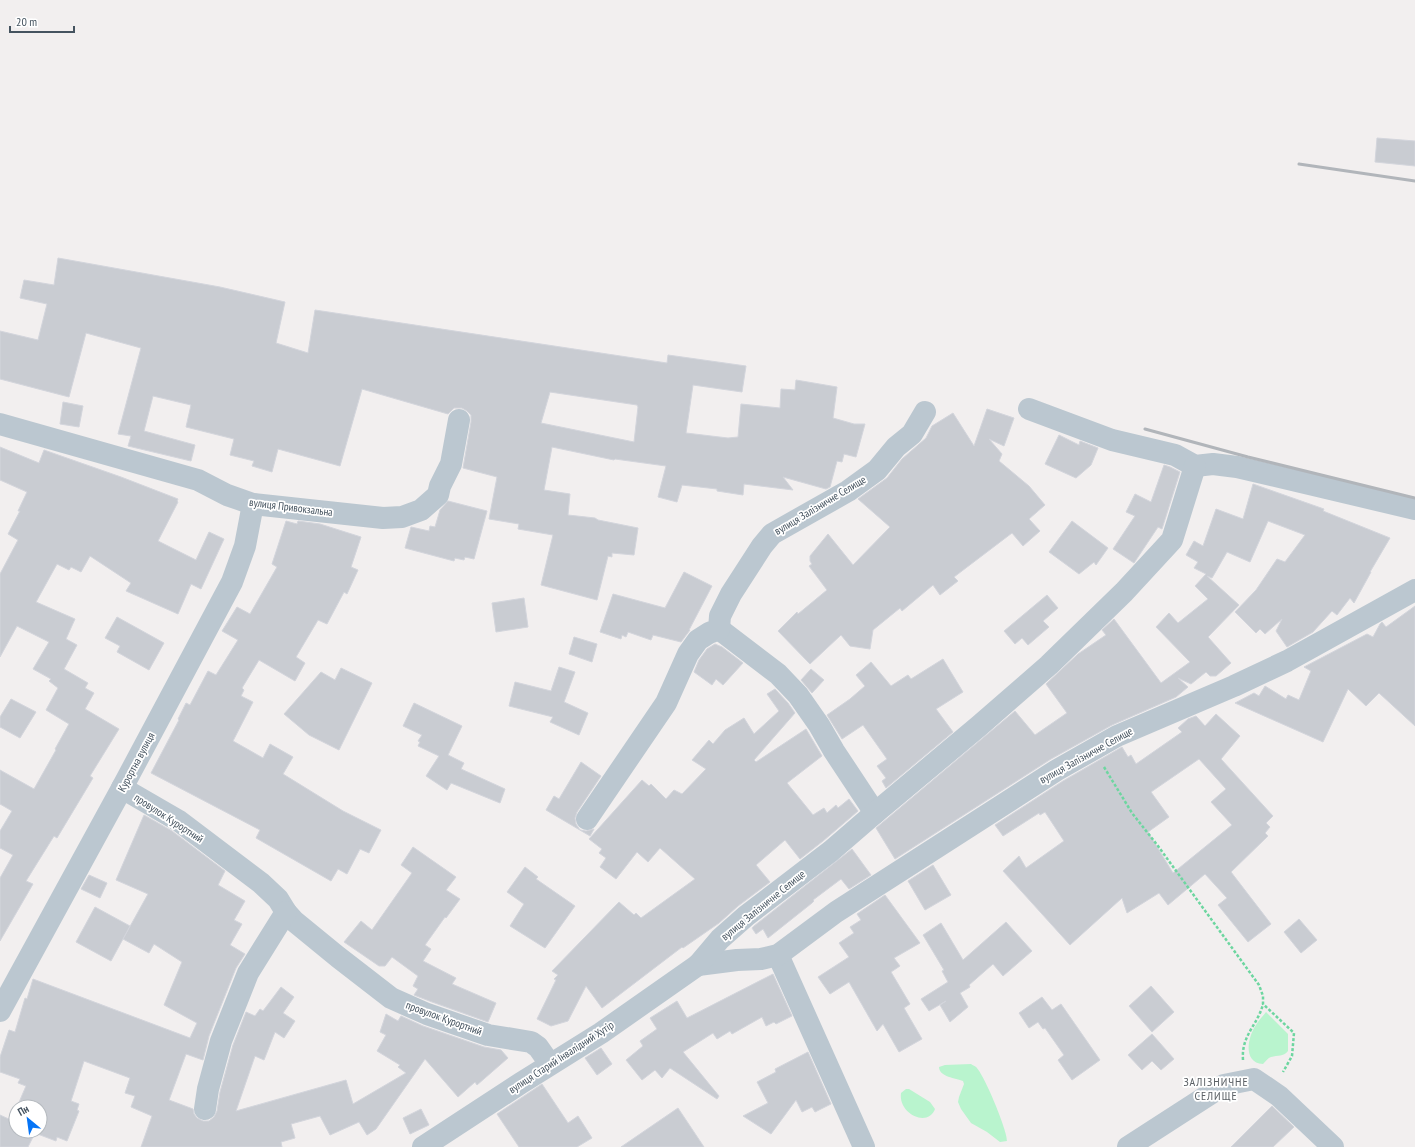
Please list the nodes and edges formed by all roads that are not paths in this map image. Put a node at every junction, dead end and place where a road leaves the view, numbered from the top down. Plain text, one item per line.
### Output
1 (1029, 409) dead end
2 (925, 412) dead end
3 (459, 420) dead end
4 (0, 424) edge
5 (1195, 466) junction
6 (253, 504) junction
7 (1415, 509) edge
8 (1415, 590) edge
9 (719, 629) junction
10 (122, 788) junction
11 (875, 813) junction
12 (587, 819) dead end
13 (286, 912) junction
14 (778, 956) junction
15 (698, 965) junction
16 (0, 1011) edge
17 (550, 1064) junction
18 (205, 1109) dead end
19 (423, 1147) edge
20 (864, 1147) edge
21 (1128, 1147) edge
22 (1332, 1147) edge

1 - 5 street
2 - 9 street, вулиця Залізничне Селище
3 - 6 street, вулиця Привокзальна
4 - 6 street, вулиця Привокзальна
5 - 7 street
5 - 11 street, вулиця Залізничне Селище
6 - 10 street, Курортна вулиця
8 - 14 street, вулиця Залізничне Селище
9 - 11 street
9 - 12 street
10 - 13 street, провулок Курортний
10 - 16 street, Курортна вулиця
11 - 15 street, вулиця Залізничне Селище
13 - 17 street, провулок Курортний
13 - 18 street
14 - 15 street, вулиця Залізничне Селище
14 - 20 street
15 - 17 street, вулиця Старий Інвалідний Хутір
17 - 19 street, вулиця Старий Інвалідний Хутір
21 - 22 street

